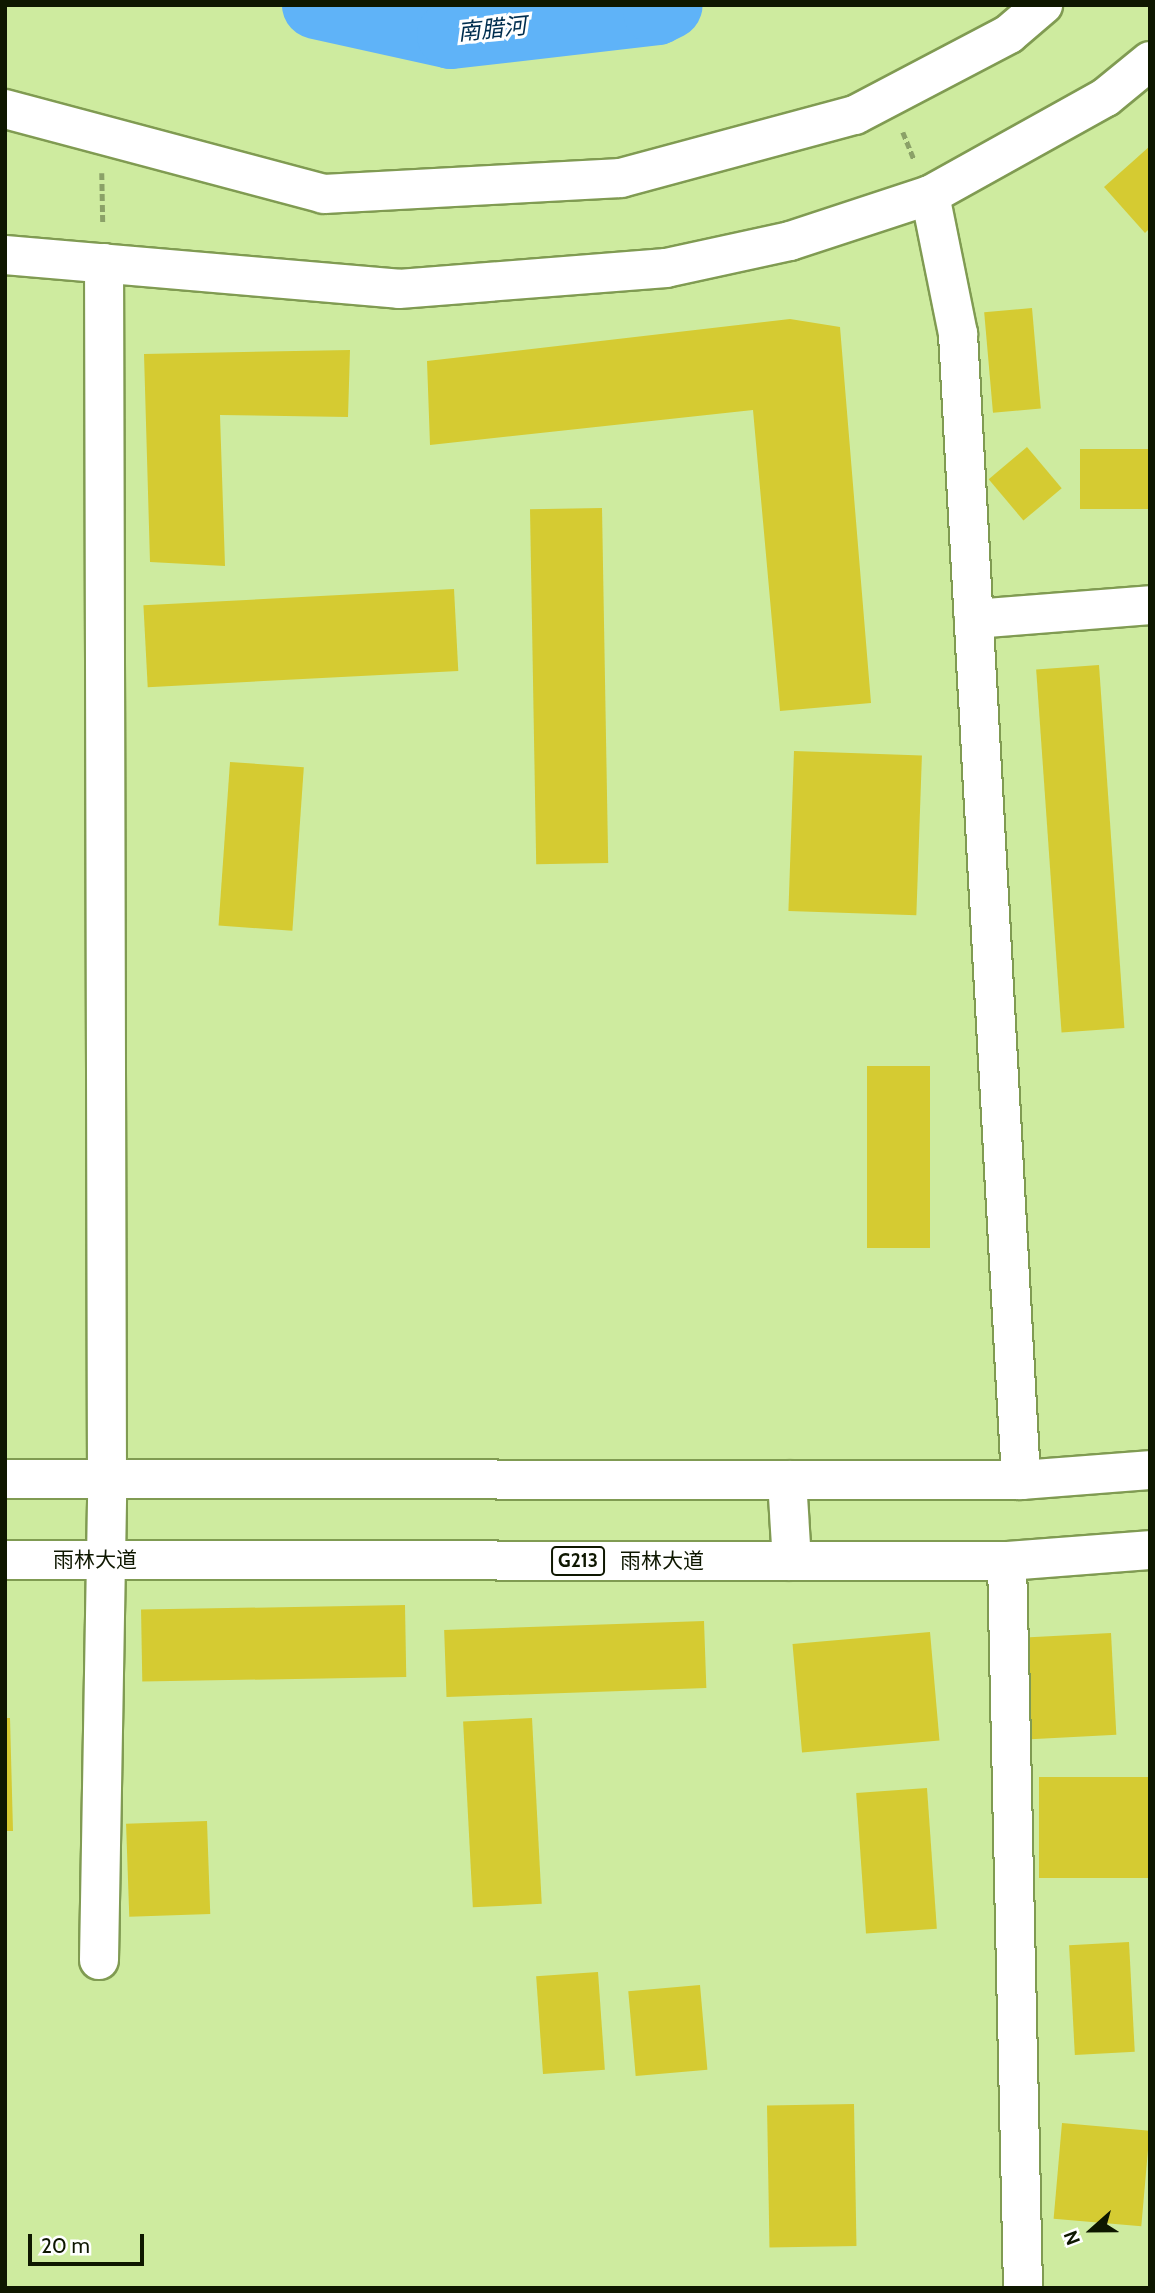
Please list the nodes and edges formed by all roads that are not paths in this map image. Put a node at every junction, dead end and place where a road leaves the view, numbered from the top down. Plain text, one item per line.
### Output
1 (1043, 5) edge
2 (1150, 61) edge
3 (5, 109) edge
4 (930, 195) junction
5 (5, 255) edge
6 (104, 264) junction
7 (1150, 605) edge
8 (974, 619) junction
9 (1150, 1470) edge
10 (5, 1479) edge
11 (107, 1479) junction
12 (787, 1480) junction
13 (1021, 1480) junction
14 (1150, 1550) edge
15 (5, 1560) edge
16 (106, 1560) junction
17 (792, 1561) junction
18 (1007, 1561) junction
19 (99, 1960) dead end
20 (1023, 2288) edge

1 - 3 main road
2 - 4 main road
4 - 6 main road
4 - 8 main road
5 - 6 main road
6 - 11 main road
7 - 8 main road
8 - 13 main road
9 - 13 main road
10 - 11 main road
11 - 12 main road
11 - 16 main road
12 - 13 main road
12 - 17 main road
14 - 18 main road, 雨林大道 / G213
15 - 16 main road, 雨林大道 / G213
16 - 17 main road, 雨林大道 / G213
16 - 19 main road
17 - 18 main road, 雨林大道 / G213
18 - 20 main road

